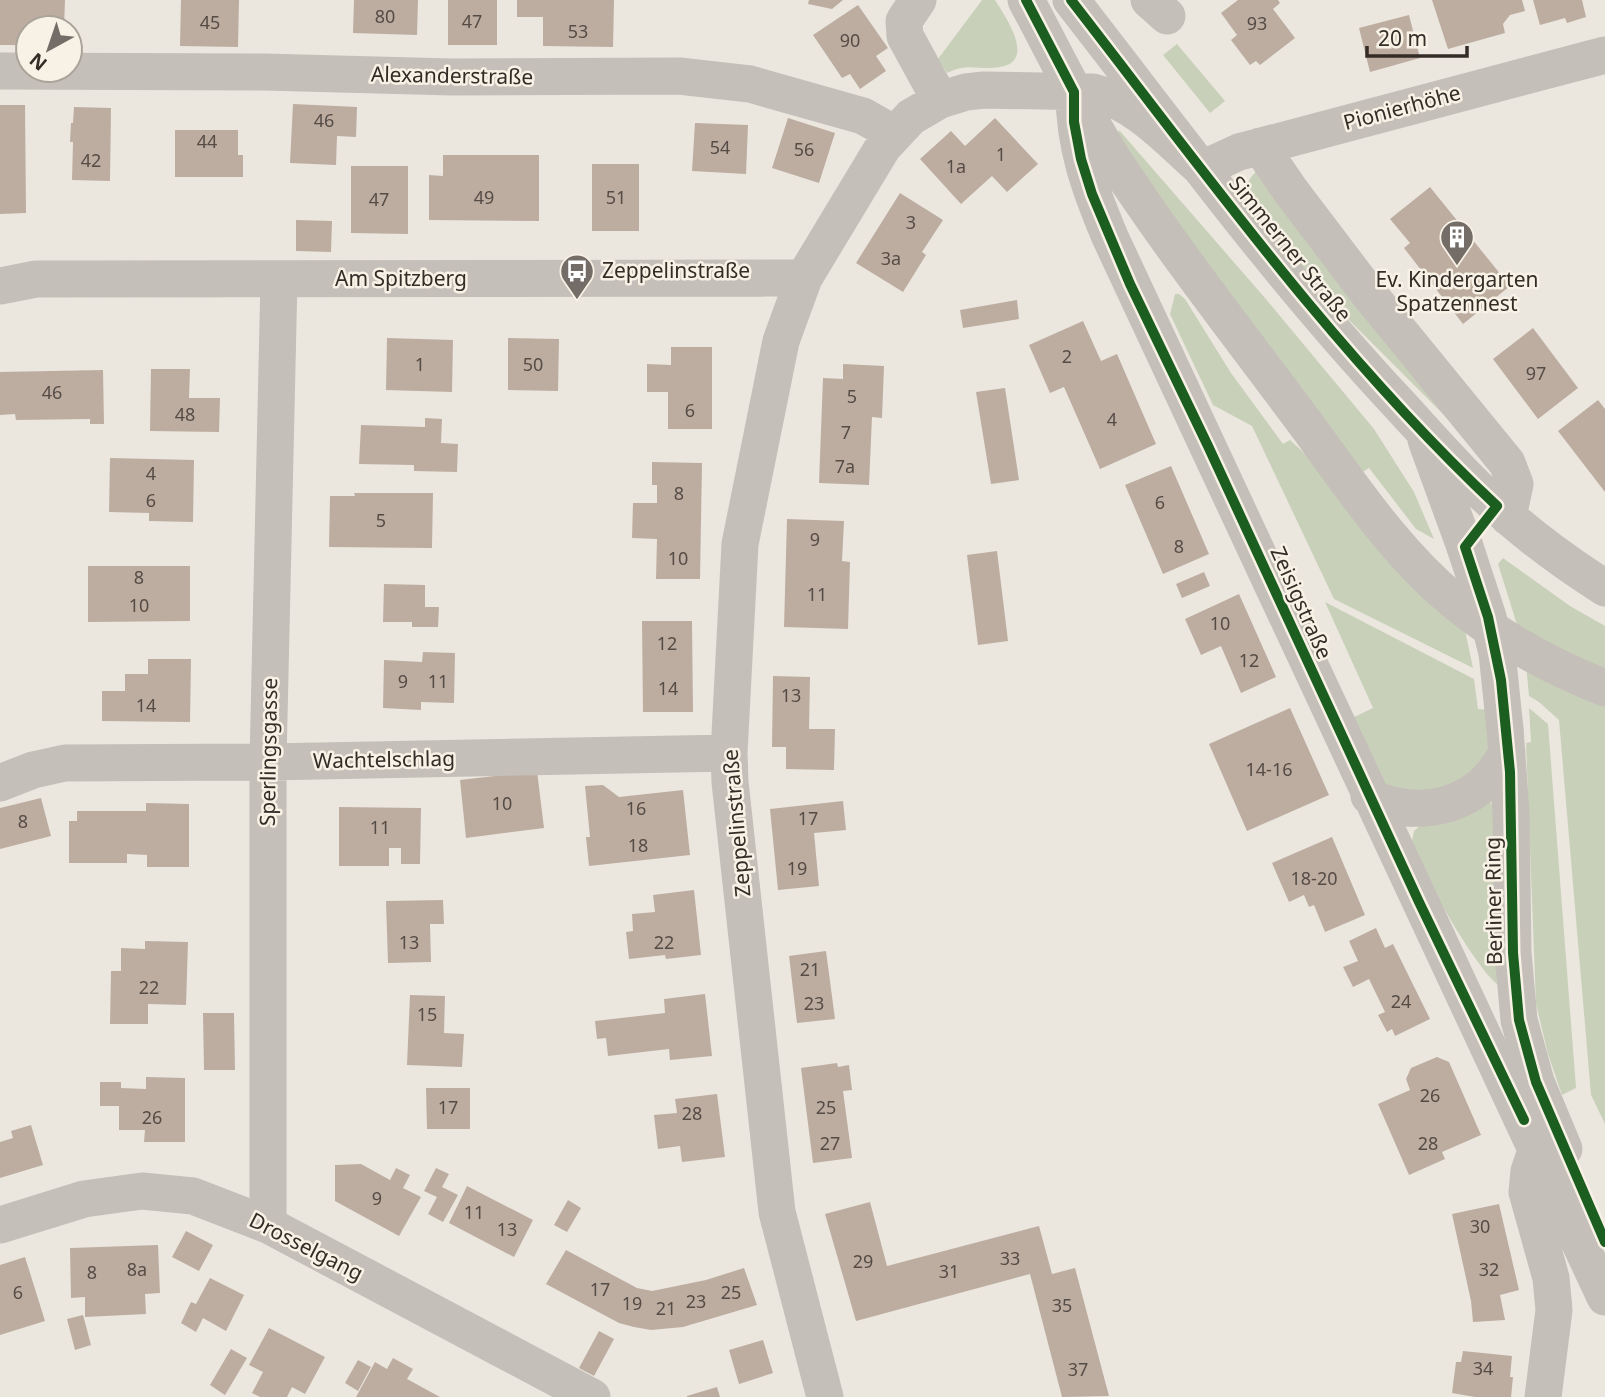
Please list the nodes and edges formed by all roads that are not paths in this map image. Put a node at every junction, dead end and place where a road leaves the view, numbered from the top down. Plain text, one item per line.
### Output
1 (918, 0) edge
2 (1026, 0) edge
3 (1072, 0) edge
4 (1605, 55) edge
5 (0, 71) edge
6 (1074, 92) junction
7 (940, 100) junction
8 (893, 134) junction
9 (1260, 146) junction
10 (1202, 169) junction
11 (804, 278) junction
12 (279, 279) junction
13 (0, 286) edge
14 (1422, 429) junction
15 (1508, 517) junction
16 (1605, 588) edge
17 (1605, 688) edge
18 (1506, 741) junction
19 (729, 753) junction
20 (268, 762) junction
21 (0, 783) edge
22 (1369, 796) junction
23 (1530, 1134) junction
24 (0, 1225) edge
25 (268, 1225) junction
26 (1605, 1242) edge
27 (1604, 1302) edge
28 (592, 1397) edge
29 (825, 1397) edge
30 (1543, 1397) edge

1 - 7 street
2 - 6 street
3 - 10 street, Simmerner Straße
4 - 9 street, Pionierhöhe
5 - 8 street, Alexanderstraße
6 - 7 street, Zeppelinstraße
6 - 10 street, Simmerner Straße
6 - 17 street
6 - 22 street, Zeisigstraße
7 - 8 street, Zeppelinstraße
8 - 11 street, Zeppelinstraße
9 - 10 street, Pionierhöhe
9 - 15 street
10 - 14 street, Simmerner Straße
11 - 12 street, Am Spitzberg
11 - 19 street, Zeppelinstraße
12 - 13 street, Am Spitzberg
12 - 20 street, Sperlingsgasse
14 - 15 street, Simmerner Straße
14 - 18 street, Berliner Ring, bridge
15 - 16 street, Simmerner Straße
18 - 22 street
18 - 26 street, Berliner Ring
19 - 20 street, Wachtelschlag
19 - 29 street, Zeppelinstraße
20 - 21 street, Wachtelschlag
20 - 25 street, Sperlingsgasse
22 - 23 street, Zeisigstraße
23 - 27 street
23 - 30 street
24 - 25 street, Drosselgang
25 - 28 street, Drosselgang

